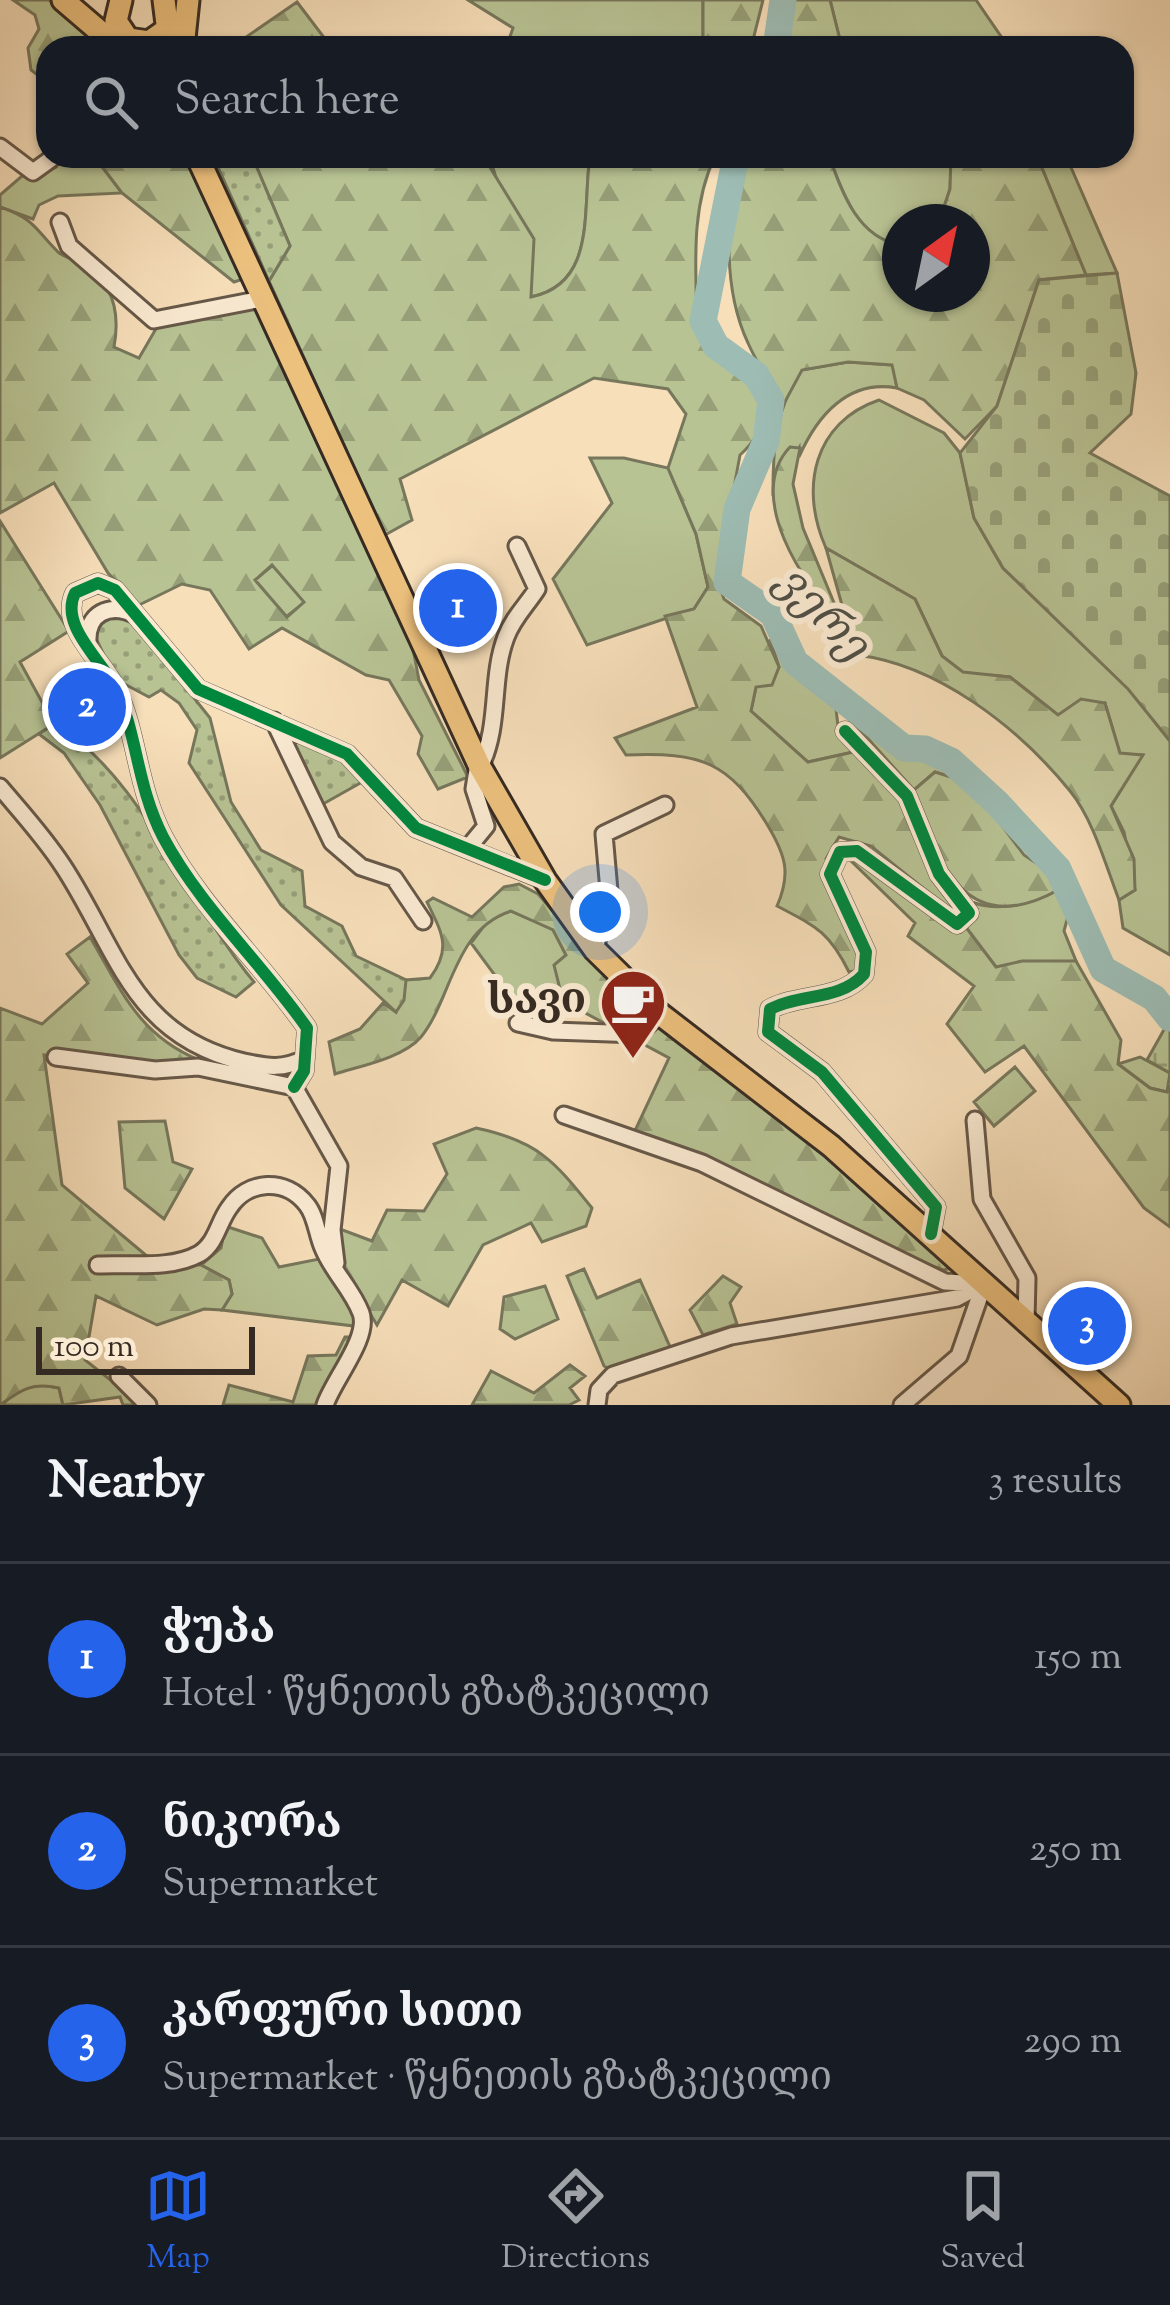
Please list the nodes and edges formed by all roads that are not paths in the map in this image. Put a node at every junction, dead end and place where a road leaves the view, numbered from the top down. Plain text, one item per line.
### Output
1 (63, 0) edge
2 (121, 0) edge
3 (117, 36) edge
4 (125, 36) edge
5 (0, 147) edge
6 (38, 168) edge
7 (202, 168) edge
8 (60, 222) dead end
9 (262, 299) junction
10 (517, 545) dead end
11 (139, 616) junction
12 (88, 644) junction
13 (274, 722) junction
14 (845, 731) dead end
15 (479, 764) junction
16 (0, 787) edge
17 (665, 806) dead end
18 (468, 848) junction
19 (544, 880) junction
20 (423, 921) dead end
21 (595, 950) junction
22 (660, 1014) junction
23 (518, 1023) dead end
24 (56, 1057) dead end
25 (305, 1058) junction
26 (294, 1088) junction
27 (564, 1114) dead end
28 (974, 1120) dead end
29 (931, 1234) junction
30 (98, 1264) dead end
31 (337, 1272) junction
32 (984, 1284) junction
33 (1026, 1321) junction
34 (119, 1376) dead end
35 (148, 1405) edge
36 (325, 1405) edge
37 (597, 1405) edge
38 (902, 1405) edge
39 (1119, 1405) edge

1 - 3 main road
2 - 4 main road
5 - 6 street
7 - 9 main road
8 - 9 street
9 - 15 main road
10 - 15 street
11 - 12 street
11 - 12 street
11 - 13 street
12 - 25 street
13 - 18 street
13 - 20 street
14 - 29 street
15 - 18 street
15 - 19 main road
16 - 25 street
17 - 21 street
18 - 19 street
19 - 21 main road
21 - 22 main road
22 - 23 street
22 - 29 main road
24 - 26 street
25 - 26 street
26 - 31 street
27 - 32 street
28 - 33 street
29 - 32 main road
30 - 31 street
31 - 36 street
32 - 33 main road
32 - 37 street
32 - 38 street
33 - 39 main road
34 - 35 street

